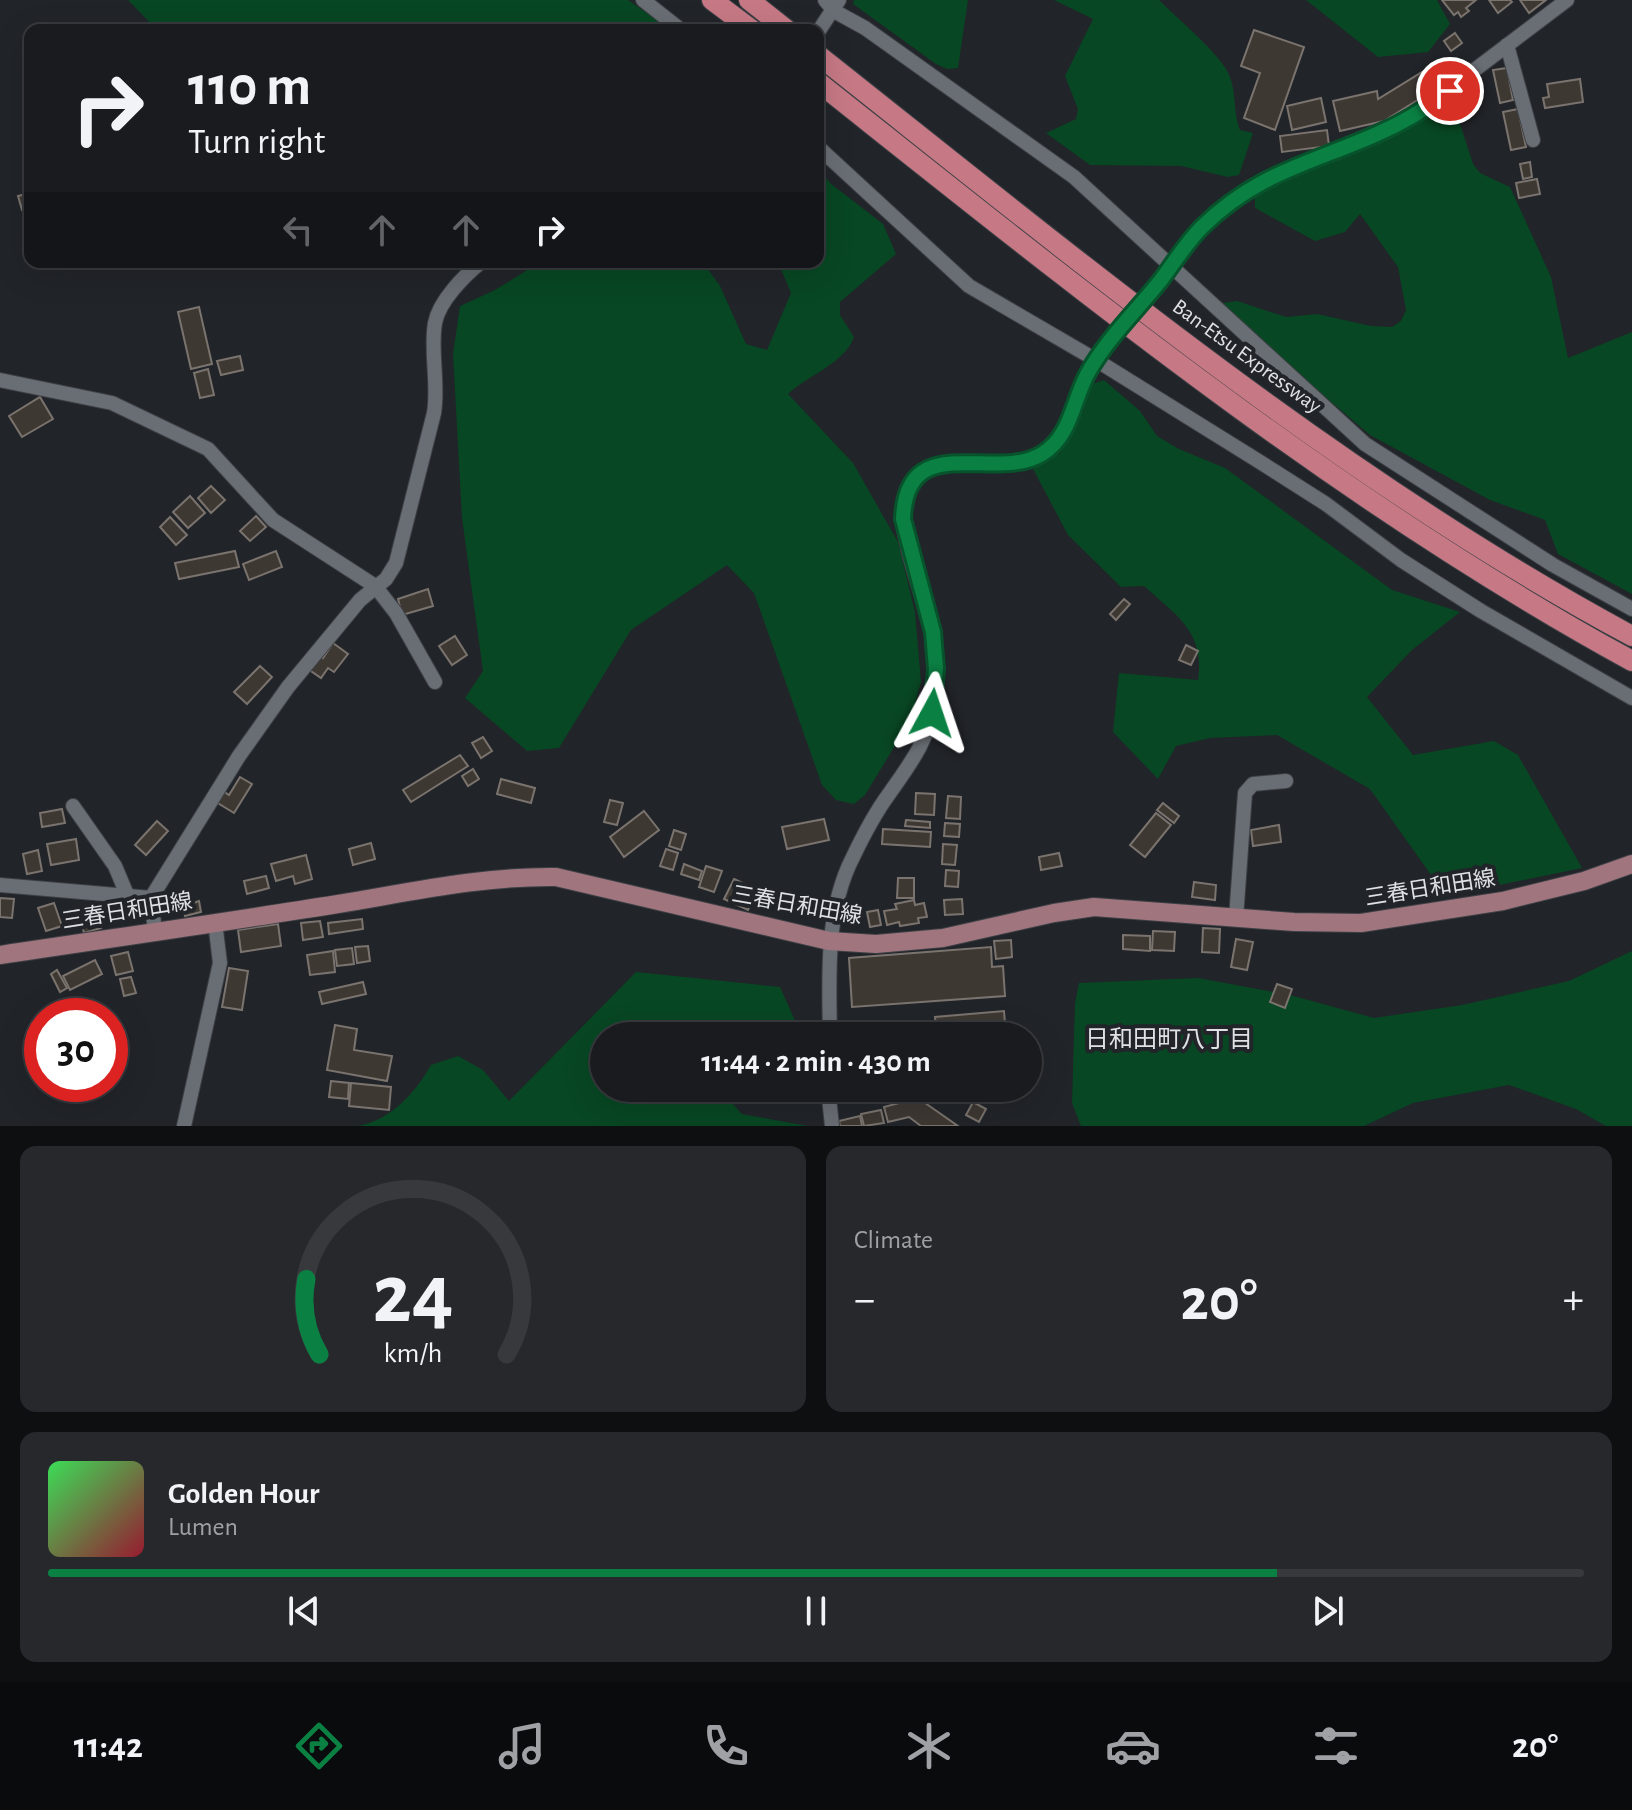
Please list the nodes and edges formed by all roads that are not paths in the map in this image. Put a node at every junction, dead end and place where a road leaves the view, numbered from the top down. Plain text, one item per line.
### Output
1 (643, 0) edge
2 (712, 0) edge
3 (749, 0) edge
4 (1567, 0) edge
5 (831, 7) edge
6 (673, 24) edge
7 (744, 24) edge
8 (779, 24) edge
9 (1507, 45) junction
10 (824, 60) edge
11 (824, 87) edge
12 (1533, 140) dead end
13 (824, 153) edge
14 (474, 268) edge
15 (1167, 272) junction
16 (1096, 360) junction
17 (0, 380) edge
18 (375, 586) junction
19 (1632, 609) edge
20 (1632, 636) edge
21 (1632, 661) edge
22 (435, 682) dead end
23 (1632, 698) edge
24 (1286, 781) dead end
25 (73, 806) dead end
26 (1632, 864) edge
27 (0, 885) edge
28 (128, 897) junction
29 (151, 898) junction
30 (1236, 918) junction
31 (215, 922) junction
32 (155, 931) junction
33 (829, 941) junction
34 (0, 955) edge
35 (830, 1022) edge
36 (829, 1102) edge
37 (184, 1126) edge
38 (832, 1126) edge

1 - 6 street
2 - 7 highway
3 - 8 highway
4 - 9 street
5 - 15 street
9 - 12 street
9 - 15 street
10 - 20 highway, Ban-Etsu Expressway
11 - 21 highway, Ban-Etsu Expressway
13 - 16 street
14 - 18 street
15 - 16 street, bridge
15 - 19 street
16 - 23 street
16 - 33 street
17 - 18 street
18 - 22 street
18 - 29 street
24 - 30 street
25 - 28 street
26 - 30 main road, 三春日和田線
27 - 28 street
28 - 29 street
29 - 32 street
30 - 33 main road, 三春日和田線
31 - 32 main road, 三春日和田線
31 - 33 main road, 三春日和田線
31 - 37 street
32 - 34 main road, 三春日和田線
33 - 35 street
36 - 38 street

